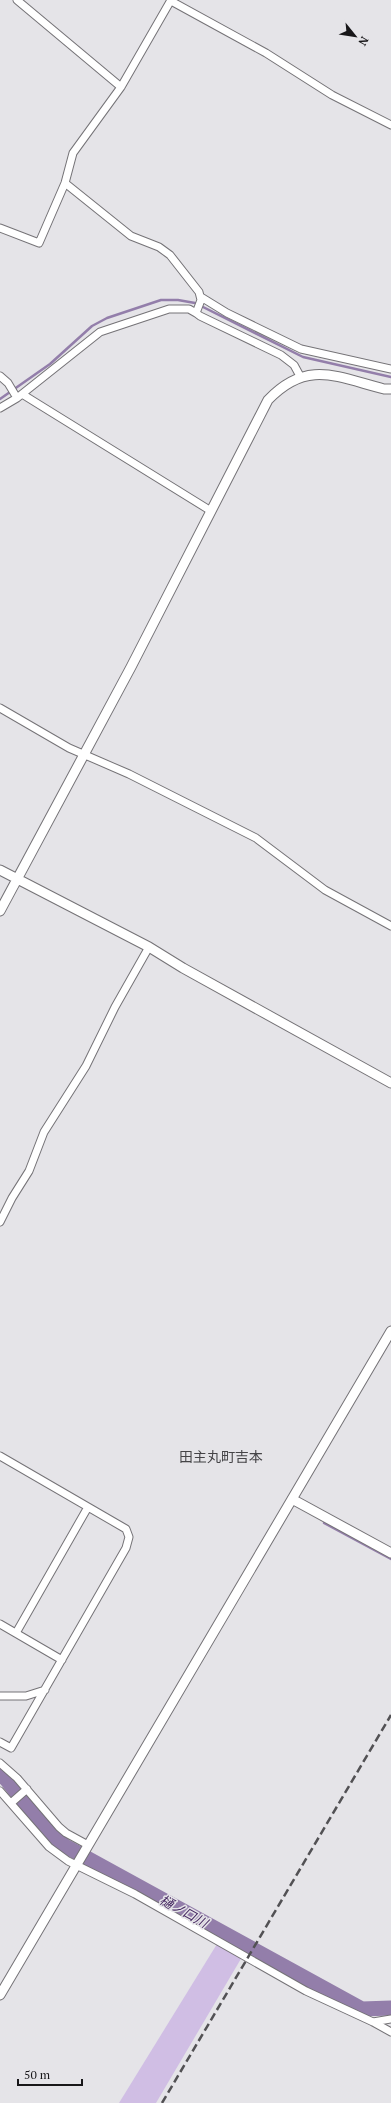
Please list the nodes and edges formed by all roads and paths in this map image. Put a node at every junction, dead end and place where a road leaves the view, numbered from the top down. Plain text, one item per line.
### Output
1 (17, 0) edge
2 (171, 1) edge
3 (120, 87) junction
4 (391, 125) edge
5 (65, 183) junction
6 (0, 228) edge
7 (201, 298) junction
8 (197, 312) junction
9 (391, 369) edge
10 (0, 376) edge
11 (300, 376) junction
12 (391, 389) edge
13 (18, 396) junction
14 (0, 408) edge
15 (211, 511) junction
16 (0, 708) edge
17 (84, 754) junction
18 (0, 870) edge
19 (18, 879) junction
20 (0, 911) edge
21 (391, 926) edge
22 (150, 947) junction
23 (391, 1083) edge
24 (0, 1222) edge
25 (391, 1331) edge
26 (0, 1456) edge
27 (292, 1499) junction
28 (88, 1507) junction
29 (391, 1553) edge
30 (0, 1624) edge
31 (16, 1633) junction
32 (62, 1660) junction
33 (44, 1690) junction
34 (0, 1696) edge
35 (0, 1742) edge
36 (0, 1763) edge
37 (26, 1790) junction
38 (0, 1791) edge
39 (13, 1801) junction
40 (87, 1847) junction
41 (78, 1863) junction
42 (0, 1995) edge
43 (391, 2019) edge
44 (373, 2022) junction
45 (391, 2032) edge

1 - 3 street
2 - 3 street
2 - 4 street
3 - 5 street
5 - 6 street
5 - 7 street
7 - 8 street
7 - 9 street
8 - 11 street
8 - 13 street
10 - 13 street
11 - 12 street
11 - 15 street
13 - 14 street
13 - 15 street
15 - 17 street
16 - 17 street
17 - 19 street
17 - 21 street
18 - 19 street
19 - 20 street
19 - 22 street
22 - 23 street
22 - 24 street
25 - 27 street
26 - 28 street
27 - 29 street
27 - 40 street
28 - 31 street
28 - 32 street
30 - 31 street
31 - 32 street
32 - 33 street
33 - 34 street
33 - 35 street
36 - 37 street
37 - 39 street
37 - 40 street
38 - 39 street
39 - 41 street
40 - 41 street
41 - 42 street
41 - 44 street
43 - 44 street
44 - 45 street

